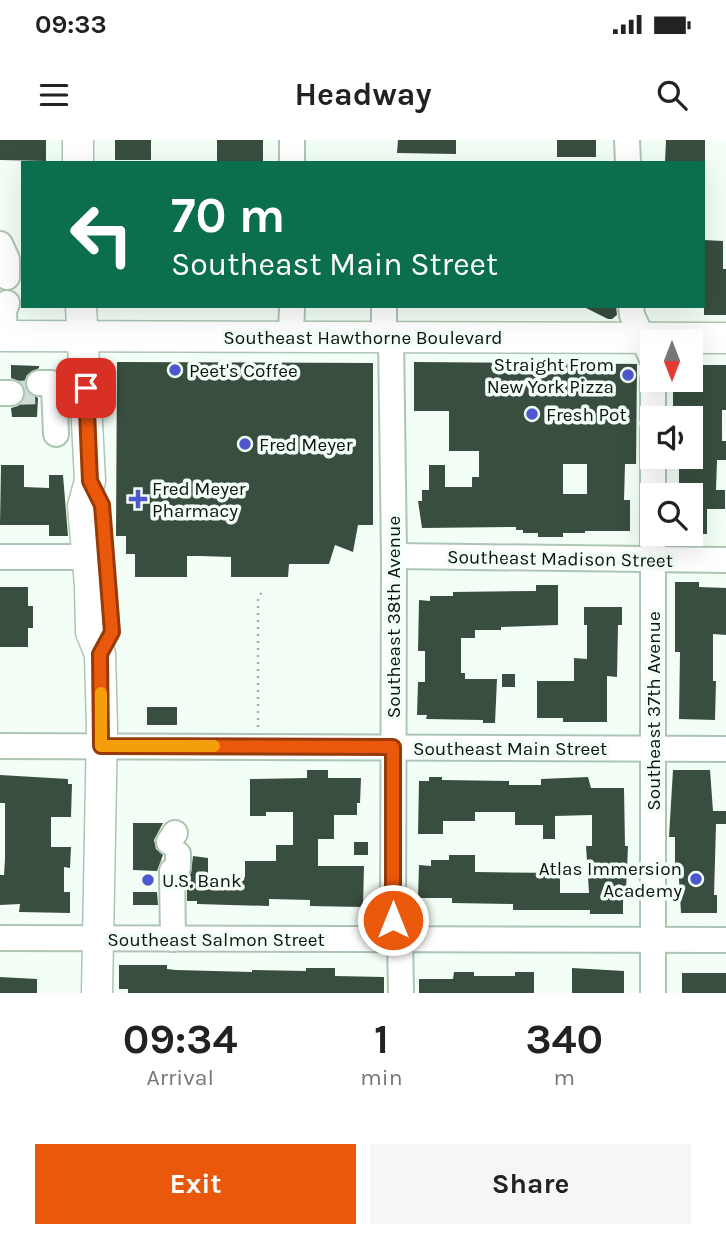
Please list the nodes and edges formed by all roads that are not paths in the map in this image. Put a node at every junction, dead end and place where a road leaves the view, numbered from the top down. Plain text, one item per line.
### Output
1 (78, 140) edge
2 (292, 140) edge
3 (627, 140) edge
4 (78, 161) edge
5 (292, 161) edge
6 (628, 161) edge
7 (81, 308) edge
8 (292, 308) edge
9 (384, 308) edge
10 (631, 308) edge
11 (4, 318) edge
12 (640, 334) edge
13 (83, 336) junction
14 (291, 337) junction
15 (388, 337) junction
16 (726, 338) edge
17 (704, 341) edge
18 (640, 350) edge
19 (45, 394) dead end
20 (56, 434) dead end
21 (653, 469) edge
22 (90, 481) junction
23 (394, 556) junction
24 (0, 557) edge
25 (87, 557) junction
26 (652, 559) junction
27 (726, 560) edge
28 (100, 654) junction
29 (0, 746) edge
30 (101, 746) junction
31 (393, 747) junction
32 (653, 748) junction
33 (726, 749) edge
34 (174, 849) dead end
35 (0, 938) edge
36 (97, 939) junction
37 (173, 939) junction
38 (397, 939) junction
39 (654, 940) junction
40 (726, 940) edge
41 (97, 993) edge
42 (401, 993) edge
43 (653, 993) edge

1 - 4 main road
2 - 5 street
3 - 6 street
7 - 13 main road
8 - 14 street
9 - 15 street, Southeast 38th Avenue
10 - 12 street
11 - 13 main road, Southeast Hawthorne Boulevard
13 - 14 main road, Southeast Hawthorne Boulevard
13 - 22 main road
14 - 15 main road, Southeast Hawthorne Boulevard
15 - 18 main road, Southeast Hawthorne Boulevard
15 - 23 street, Southeast 38th Avenue
16 - 17 main road, Southeast Hawthorne Boulevard
19 - 20 street
21 - 26 street, Southeast 37th Avenue
22 - 25 main road
22 - 28 main road
23 - 26 street, Southeast Madison Street
23 - 31 street, Southeast 38th Avenue
24 - 25 street
25 - 28 main road
26 - 27 street, Southeast Madison Street
26 - 32 street, Southeast 37th Avenue
28 - 30 main road
29 - 30 street, Southeast Main Street
30 - 31 street, Southeast Main Street
30 - 36 main road
31 - 32 street, Southeast Main Street
31 - 38 street, Southeast 38th Avenue
32 - 33 street, Southeast Main Street
32 - 39 street, Southeast 37th Avenue
34 - 37 street
35 - 36 street, Southeast Salmon Street
36 - 37 street, Southeast Salmon Street
36 - 41 main road
37 - 38 street, Southeast Salmon Street
38 - 39 street, Southeast Salmon Street
38 - 42 street, Southeast 38th Avenue
39 - 40 street, Southeast Salmon Street
39 - 43 street, Southeast 37th Avenue

